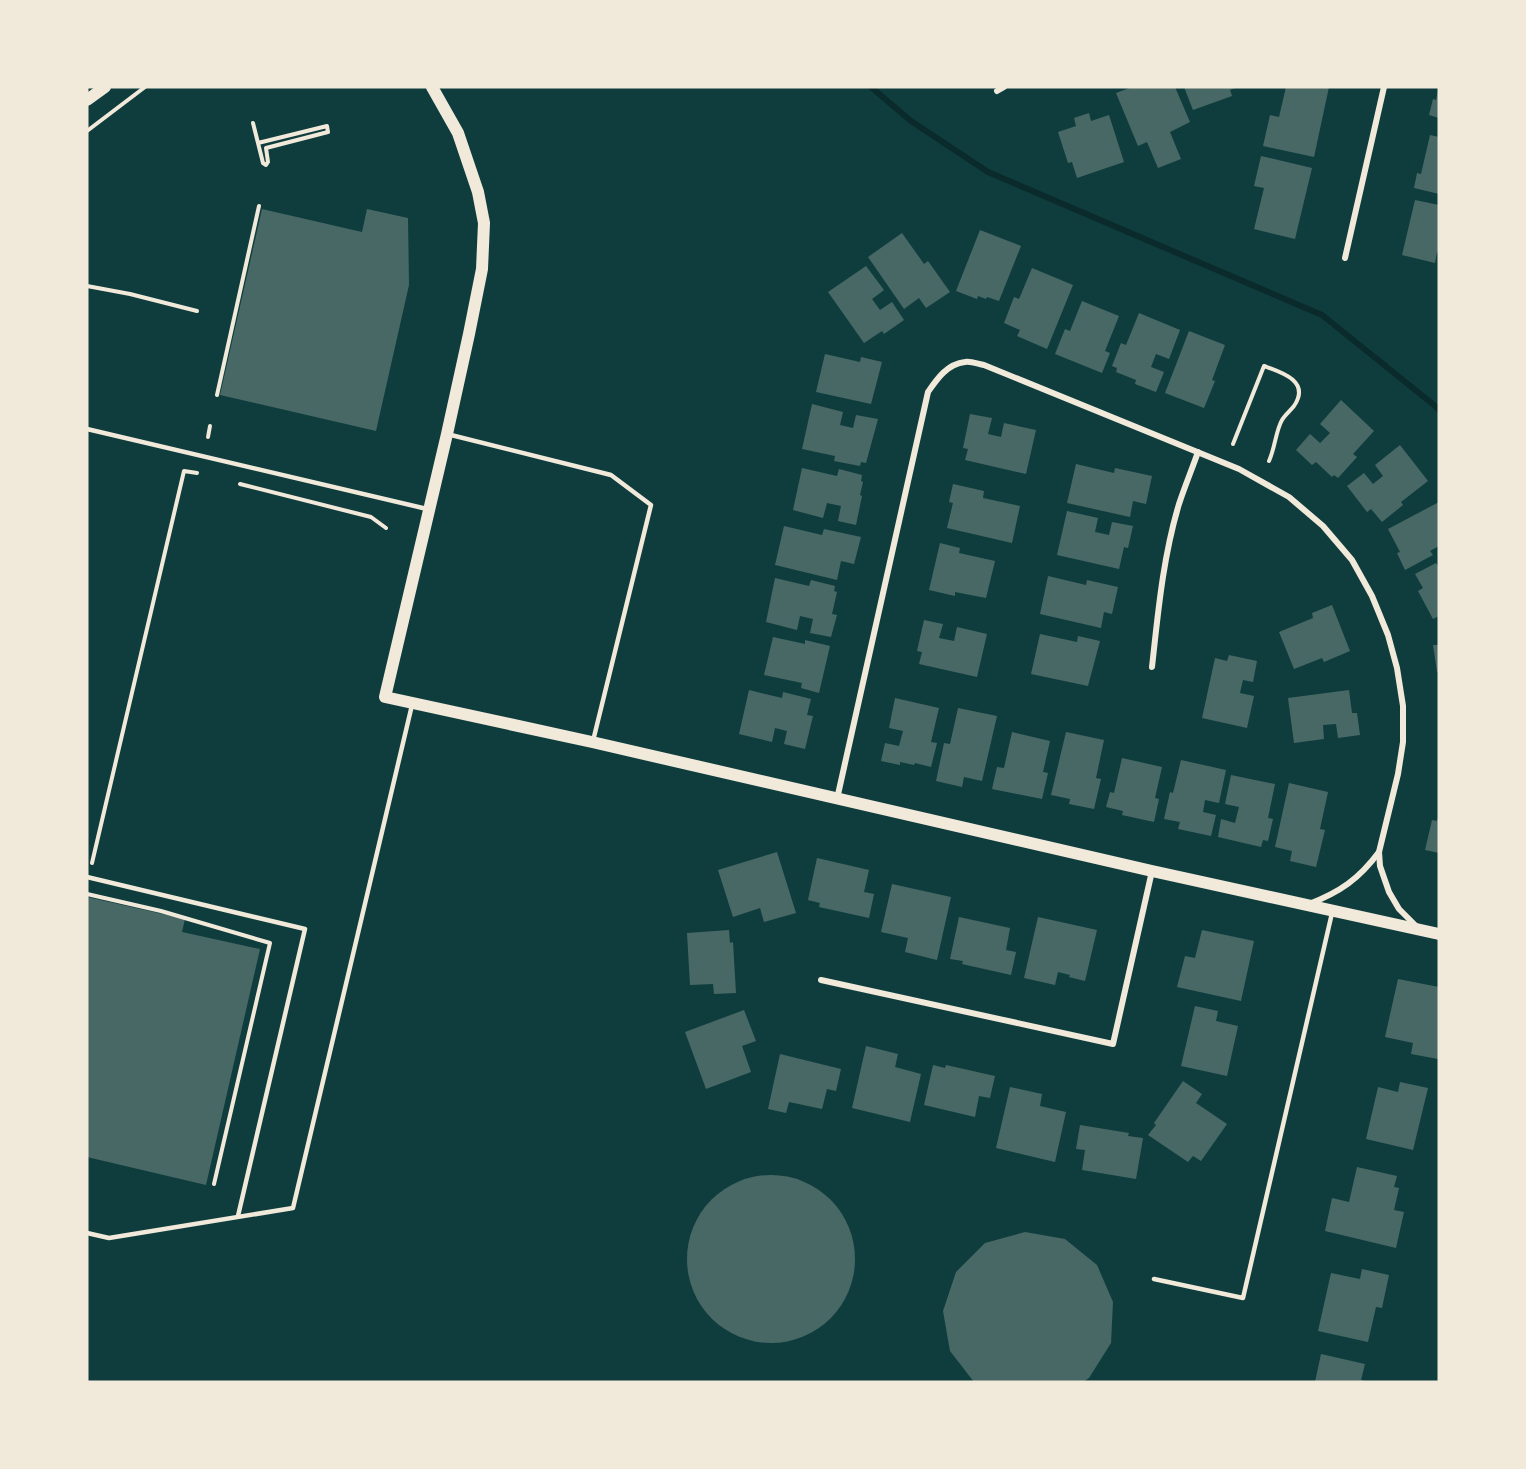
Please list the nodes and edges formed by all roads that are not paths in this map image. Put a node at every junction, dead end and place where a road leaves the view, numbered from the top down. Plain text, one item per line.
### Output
1 (105, 87) edge
2 (432, 87) edge
3 (1384, 87) edge
4 (87, 100) edge
5 (1345, 258) dead end
6 (87, 429) edge
7 (447, 434) junction
8 (1198, 452) junction
9 (430, 510) junction
10 (1152, 667) dead end
11 (413, 702) junction
12 (592, 742) junction
13 (837, 800) junction
14 (1379, 852) junction
15 (1152, 871) junction
16 (87, 877) edge
17 (1306, 905) junction
18 (1332, 910) junction
19 (1420, 930) junction
20 (1439, 934) edge
21 (822, 980) dead end
22 (238, 1216) junction
23 (87, 1233) edge
24 (1154, 1279) dead end

1 - 4 main road
2 - 7 main road
3 - 5 street
6 - 9 lane
7 - 9 main road
7 - 12 lane
8 - 10 street
8 - 13 street
8 - 14 street
9 - 11 main road
11 - 12 main road
11 - 22 lane
12 - 13 main road
13 - 15 main road
14 - 17 street
14 - 19 street
15 - 17 main road
15 - 21 street
16 - 22 lane
17 - 18 main road
18 - 19 main road
18 - 24 lane
19 - 20 main road
22 - 23 lane

